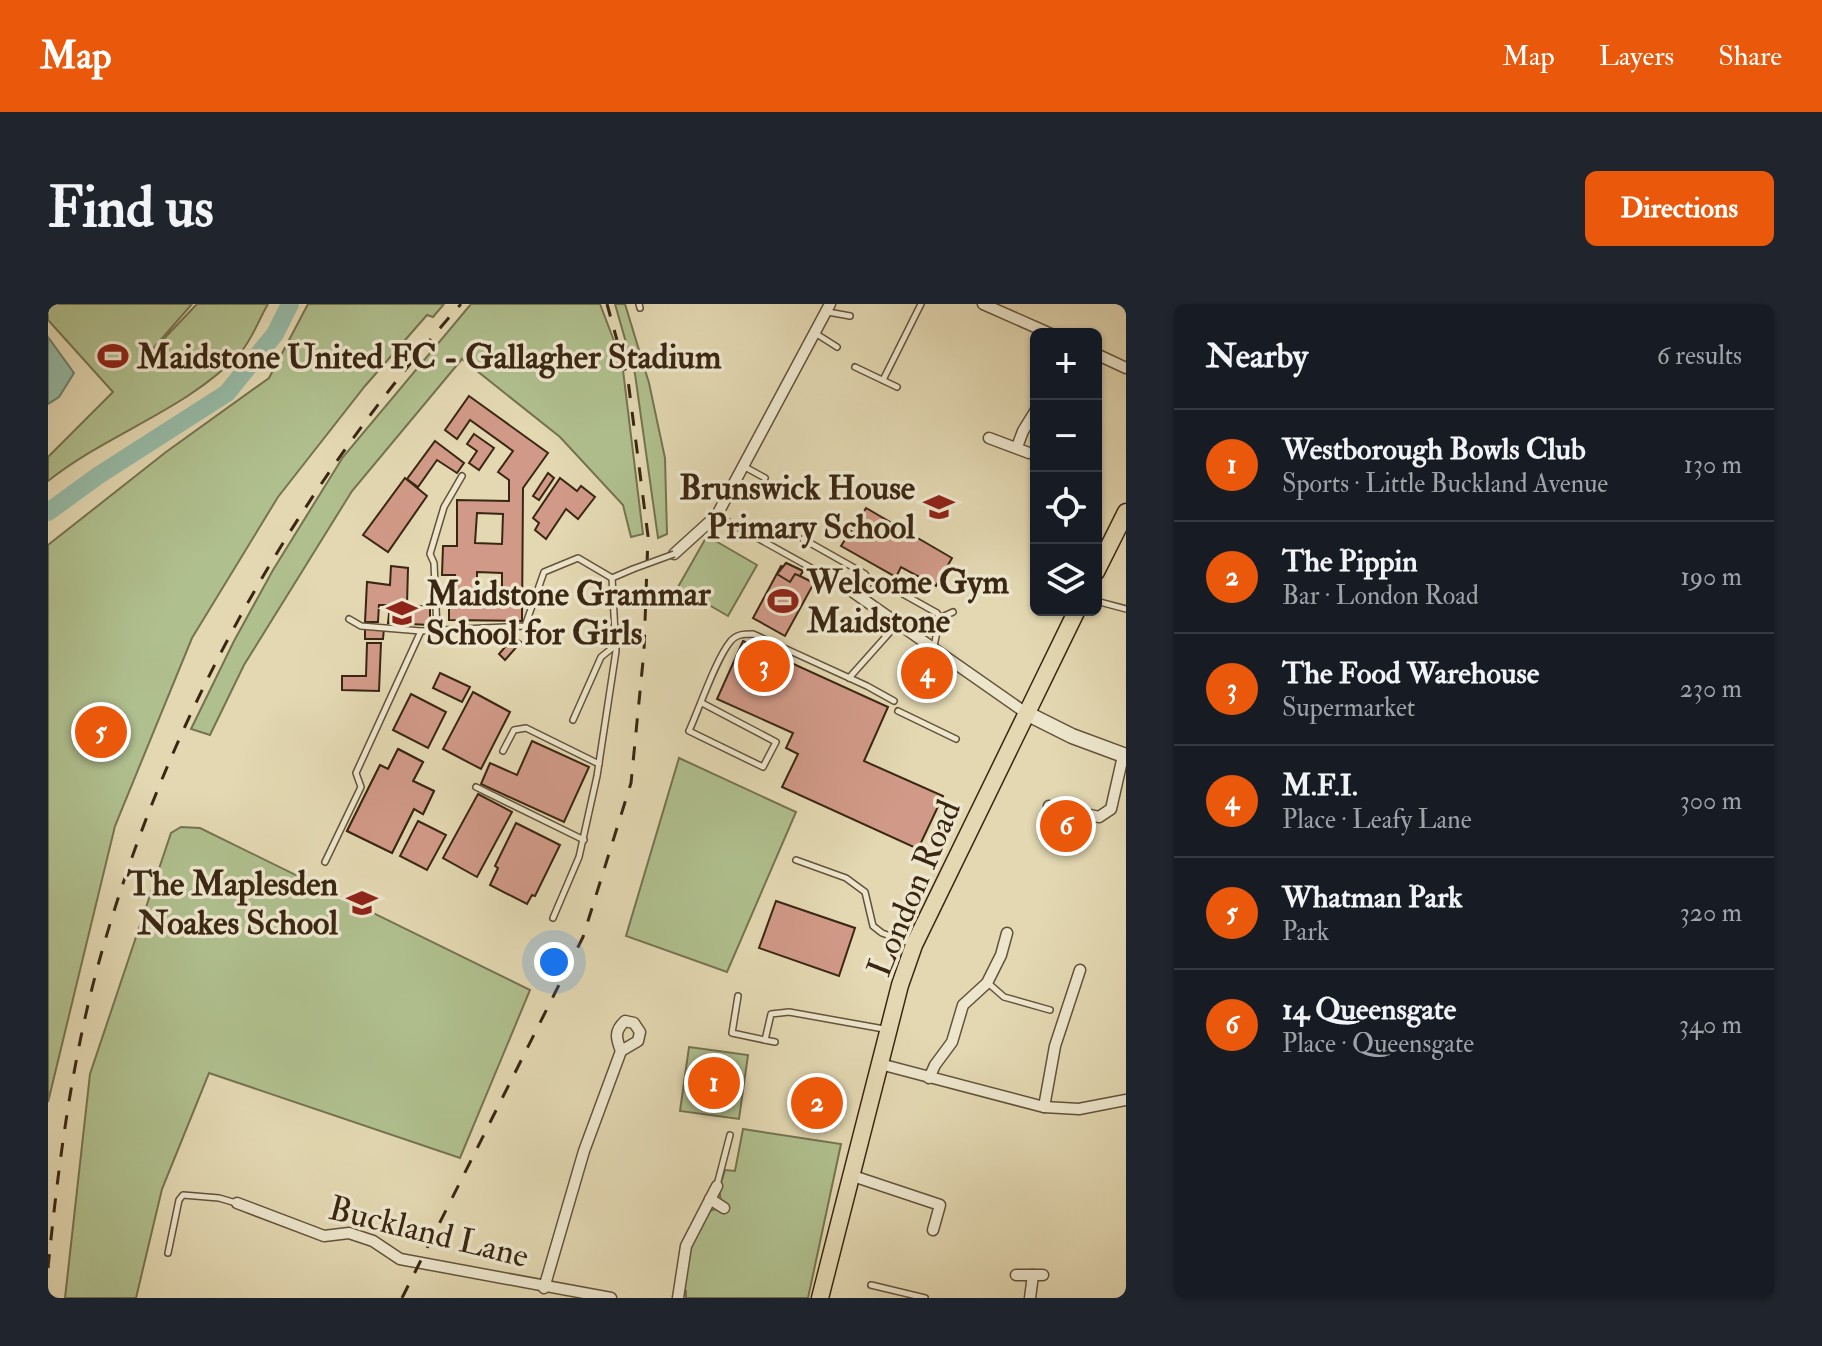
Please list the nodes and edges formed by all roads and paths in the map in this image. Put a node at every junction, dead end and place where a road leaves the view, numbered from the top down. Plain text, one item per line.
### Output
1 (921, 304) edge
2 (983, 304) edge
3 (829, 308) edge
4 (850, 316) dead end
5 (1037, 328) edge
6 (815, 333) junction
7 (837, 347) dead end
8 (1102, 357) edge
9 (855, 367) dead end
10 (1126, 368) edge
11 (883, 380) junction
12 (897, 387) dead end
13 (1030, 420) edge
14 (989, 438) dead end
15 (1017, 447) junction
16 (1029, 453) dead end
17 (745, 467) junction
18 (462, 476) dead end
19 (765, 478) dead end
20 (1126, 512) edge
21 (717, 515) junction
22 (803, 539) dead end
23 (674, 554) joint
24 (1102, 560) edge
25 (612, 578) junction
26 (870, 581) junction
27 (850, 590) joint
28 (860, 597) junction
29 (1102, 603) edge
30 (1126, 609) edge
31 (953, 612) dead end
32 (1074, 616) edge
33 (940, 618) junction
34 (349, 619) dead end
35 (899, 622) junction
36 (437, 630) junction
37 (421, 631) junction
38 (616, 645) junction
39 (934, 647) junction
40 (849, 678) junction
41 (894, 701) dead end
42 (702, 703) junction
43 (898, 711) dead end
44 (1026, 713) junction
45 (573, 720) dead end
46 (956, 739) dead end
47 (503, 751) dead end
48 (1124, 756) edge
49 (599, 764) junction
50 (476, 787) dead end
51 (1049, 806) dead end
52 (1082, 814) junction
53 (1078, 835) dead end
54 (584, 840) junction
55 (796, 860) dead end
56 (325, 862) dead end
57 (553, 918) dead end
58 (1007, 933) dead end
59 (914, 945) junction
60 (1080, 970) dead end
61 (987, 983) junction
62 (1074, 988) junction
63 (1087, 992) dead end
64 (738, 996) dead end
65 (1050, 1010) dead end
66 (889, 1030) junction
67 (765, 1040) junction
68 (775, 1042) dead end
69 (621, 1051) dead end
70 (880, 1064) junction
71 (929, 1078) junction
72 (1126, 1100) edge
73 (1044, 1107) junction
74 (730, 1135) dead end
75 (850, 1175) junction
76 (717, 1186) joint
77 (710, 1199) junction
78 (237, 1203) joint
79 (724, 1208) dead end
80 (933, 1230) dead end
81 (168, 1253) dead end
82 (1016, 1275) dead end
83 (871, 1285) dead end
84 (544, 1288) junction
85 (611, 1298) edge
86 (678, 1298) edge
87 (820, 1298) edge
88 (925, 1298) edge
89 (1030, 1298) edge

1 - 11 lane
2 - 5 street
3 - 4 lane
3 - 6 street
6 - 7 lane
6 - 17 street
8 - 10 street
9 - 11 lane
11 - 12 lane
13 - 15 street
14 - 15 street
15 - 16 street
17 - 19 lane
17 - 21 street
18 - 36 lane
20 - 24 main road
21 - 23 street
21 - 27 lane
22 - 26 lane
23 - 25 lane, bridge
25 - 36 lane
25 - 38 lane
26 - 28 lane
26 - 33 lane
27 - 28 street
28 - 35 street
29 - 30 lane
31 - 33 lane
32 - 44 main road, London Road
33 - 39 lane
34 - 37 lane
35 - 39 street
35 - 40 lane
36 - 37 lane
37 - 56 lane
38 - 45 lane
38 - 49 lane
39 - 44 street
40 - 41 lane
40 - 42 lane
42 - 42 lane
43 - 46 lane
44 - 48 street
44 - 59 main road, London Road
47 - 49 lane
48 - 52 street
49 - 54 lane
50 - 54 lane
51 - 52 street
52 - 53 street
54 - 57 lane
55 - 59 lane
58 - 61 street
59 - 66 main road, London Road
60 - 62 street
61 - 65 lane
61 - 71 street
62 - 63 street
62 - 73 street
64 - 67 lane
66 - 67 lane
66 - 70 main road, London Road
67 - 68 lane
69 - 84 street
70 - 71 street
70 - 75 main road, London Road
71 - 73 street
72 - 73 street
74 - 76 lane
75 - 80 street
75 - 87 main road, London Road
76 - 77 street
77 - 79 street
77 - 86 street
78 - 81 lane
78 - 84 street, Buckland Lane
82 - 89 street
83 - 88 lane
84 - 85 street, Buckland Lane

